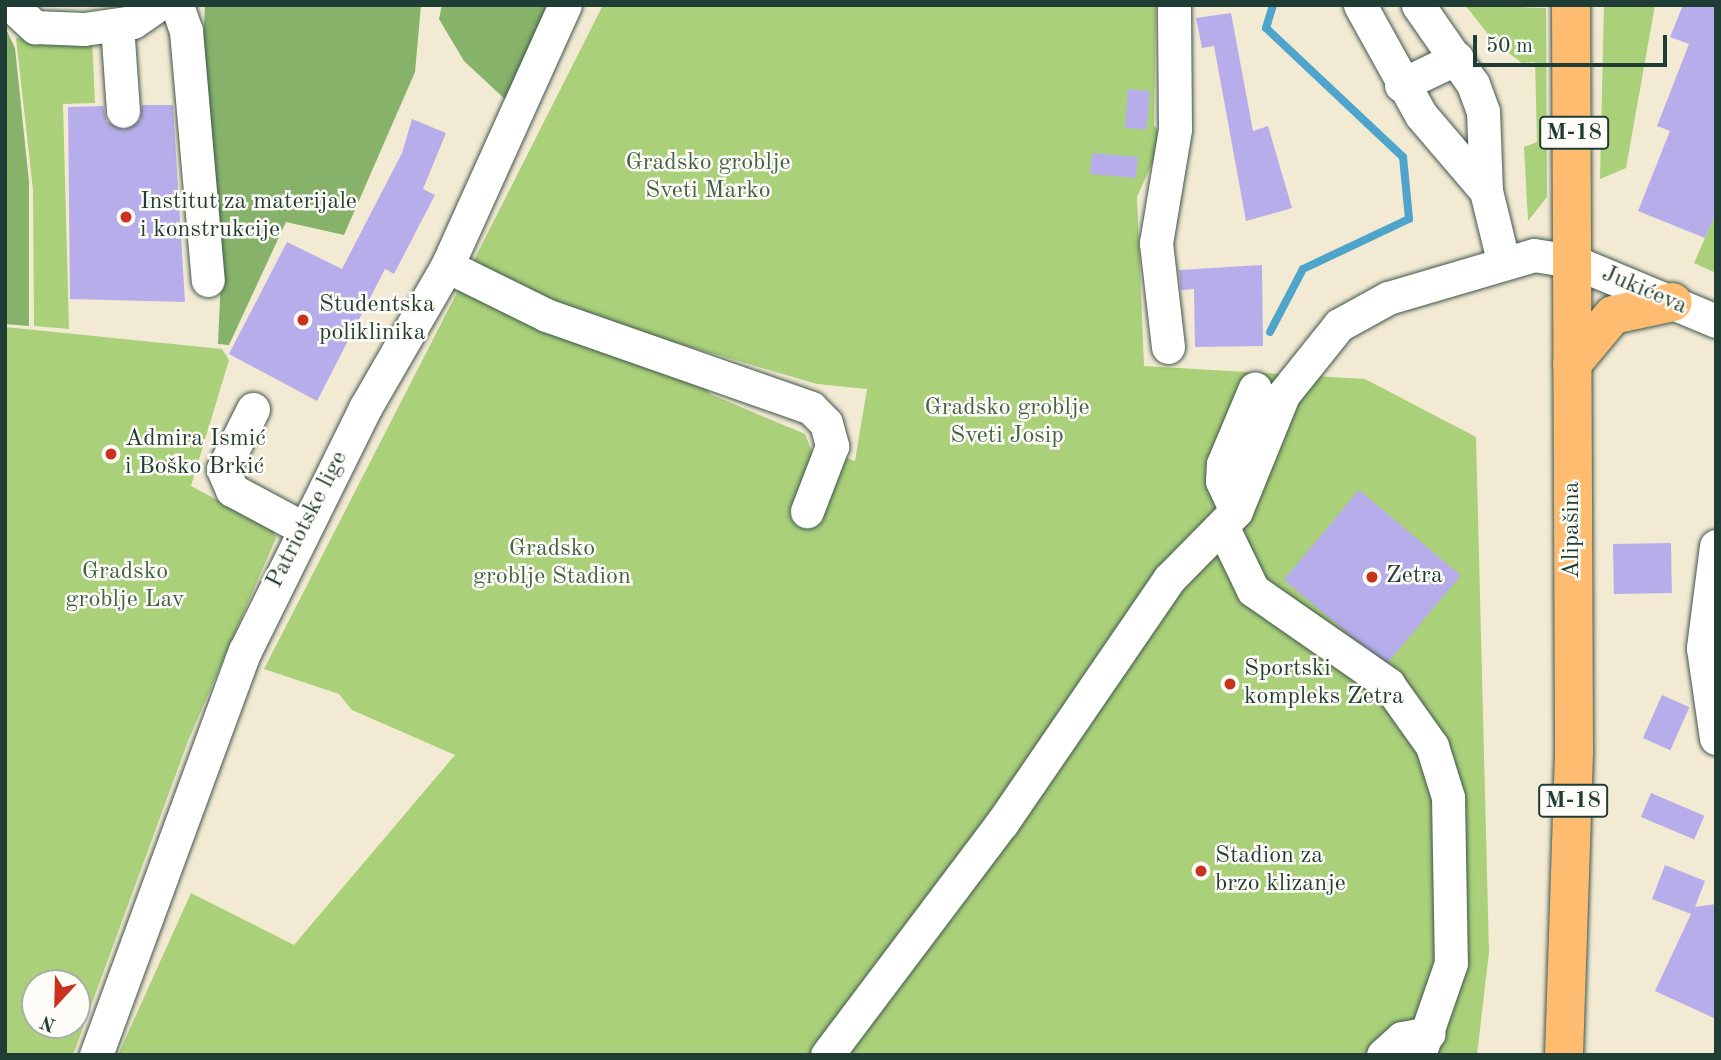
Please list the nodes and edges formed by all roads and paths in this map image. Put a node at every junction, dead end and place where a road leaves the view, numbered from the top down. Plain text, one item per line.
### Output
1 (11, 5) edge
2 (157, 5) edge
3 (177, 5) edge
4 (565, 5) edge
5 (1174, 5) edge
6 (1360, 5) edge
7 (1418, 5) edge
8 (1571, 5) edge
9 (117, 25) junction
10 (1458, 58) junction
11 (1401, 85) junction
12 (123, 111) dead end
13 (1486, 191) junction
14 (1503, 261) junction
15 (1572, 261) junction
16 (447, 266) junction
17 (208, 280) dead end
18 (1672, 302) junction
19 (1716, 321) edge
20 (1168, 347) dead end
21 (1572, 364) junction
22 (1255, 388) dead end
23 (253, 409) dead end
24 (807, 511) dead end
25 (1230, 520) junction
26 (303, 528) junction
27 (1716, 547) edge
28 (1716, 738) edge
29 (1424, 1044) edge
30 (96, 1055) edge
31 (827, 1055) edge
32 (1382, 1055) edge
33 (1564, 1055) edge

1 - 9 street
2 - 9 street
3 - 17 street
4 - 16 street, Patriotske lige
5 - 20 street
6 - 11 street
7 - 10 street
8 - 15 main road, Alipašina / M-18
9 - 12 street
10 - 11 street
10 - 13 street
11 - 13 street
13 - 14 street
14 - 15 street, Jukićeva
14 - 25 street, Jukićeva
15 - 18 street, Jukićeva
15 - 21 main road, Alipašina / M-18
16 - 24 street
16 - 26 street, Patriotske lige
18 - 19 street, Jukićeva
18 - 21 main road
21 - 33 main road, Alipašina / M-18
22 - 25 street
23 - 26 street
25 - 29 street
25 - 31 street
26 - 30 street, Patriotske lige
27 - 28 street
29 - 32 street

